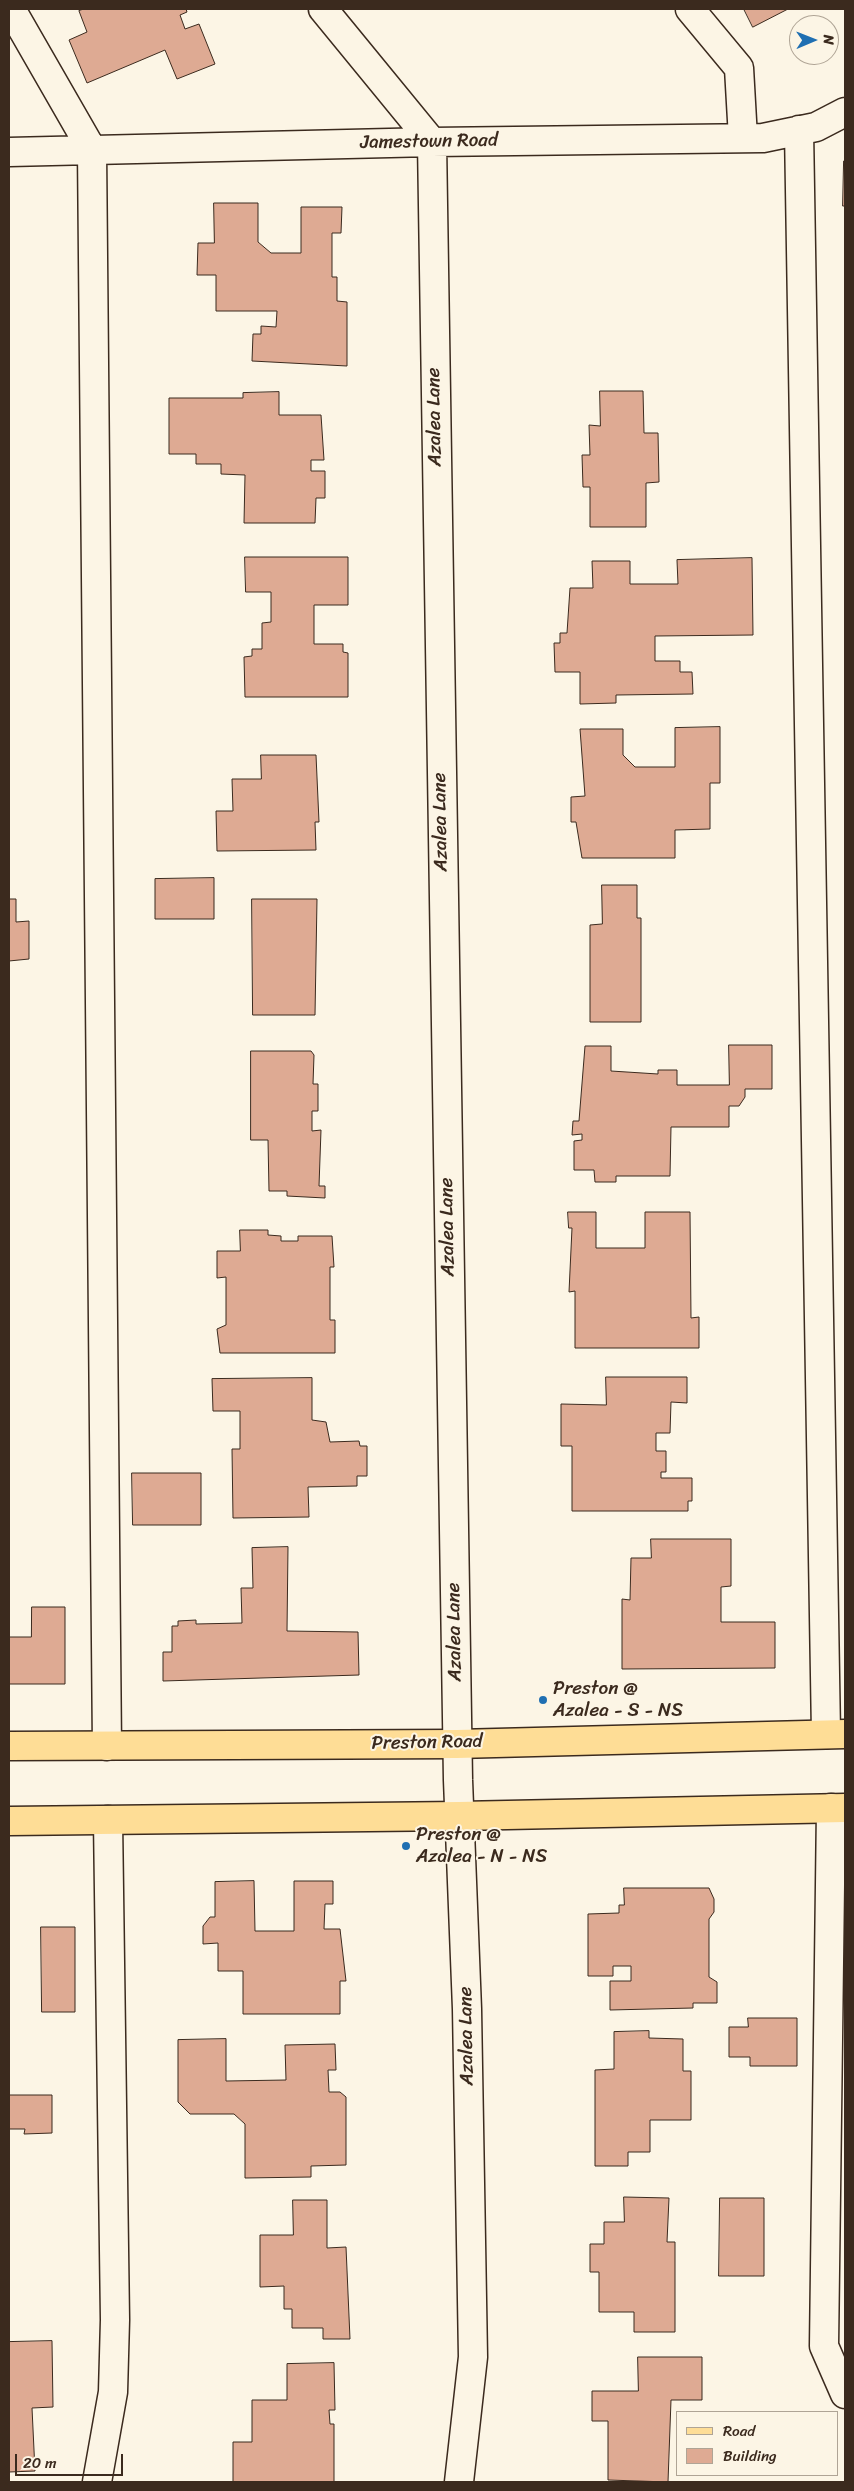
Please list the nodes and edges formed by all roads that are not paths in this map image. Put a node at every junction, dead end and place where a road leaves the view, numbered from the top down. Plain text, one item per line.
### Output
1 (11, 9) edge
2 (323, 9) edge
3 (690, 9) edge
4 (845, 112) edge
5 (799, 130) junction
6 (743, 138) junction
7 (432, 142) junction
8 (92, 150) junction
9 (9, 152) edge
10 (836, 1734) edge
11 (457, 1744) junction
12 (9, 1746) edge
13 (107, 1746) junction
14 (838, 1808) edge
15 (459, 1816) junction
16 (108, 1820) junction
17 (9, 1821) edge
18 (845, 2394) edge
19 (97, 2482) edge
20 (459, 2482) edge

1 - 8 street
2 - 7 street
3 - 6 street
4 - 5 street, Jamestown Road
5 - 6 street, Jamestown Road
5 - 10 street
6 - 7 street, Jamestown Road
7 - 8 street, Jamestown Road
7 - 11 street, Azalea Lane
8 - 9 street, Jamestown Road
8 - 13 street
10 - 11 main road, Preston Road
11 - 13 main road, Preston Road
11 - 15 street, Azalea Lane
12 - 13 main road, Preston Road
14 - 15 main road
14 - 18 street
15 - 16 main road
15 - 20 street, Azalea Lane
16 - 17 main road
16 - 19 street

